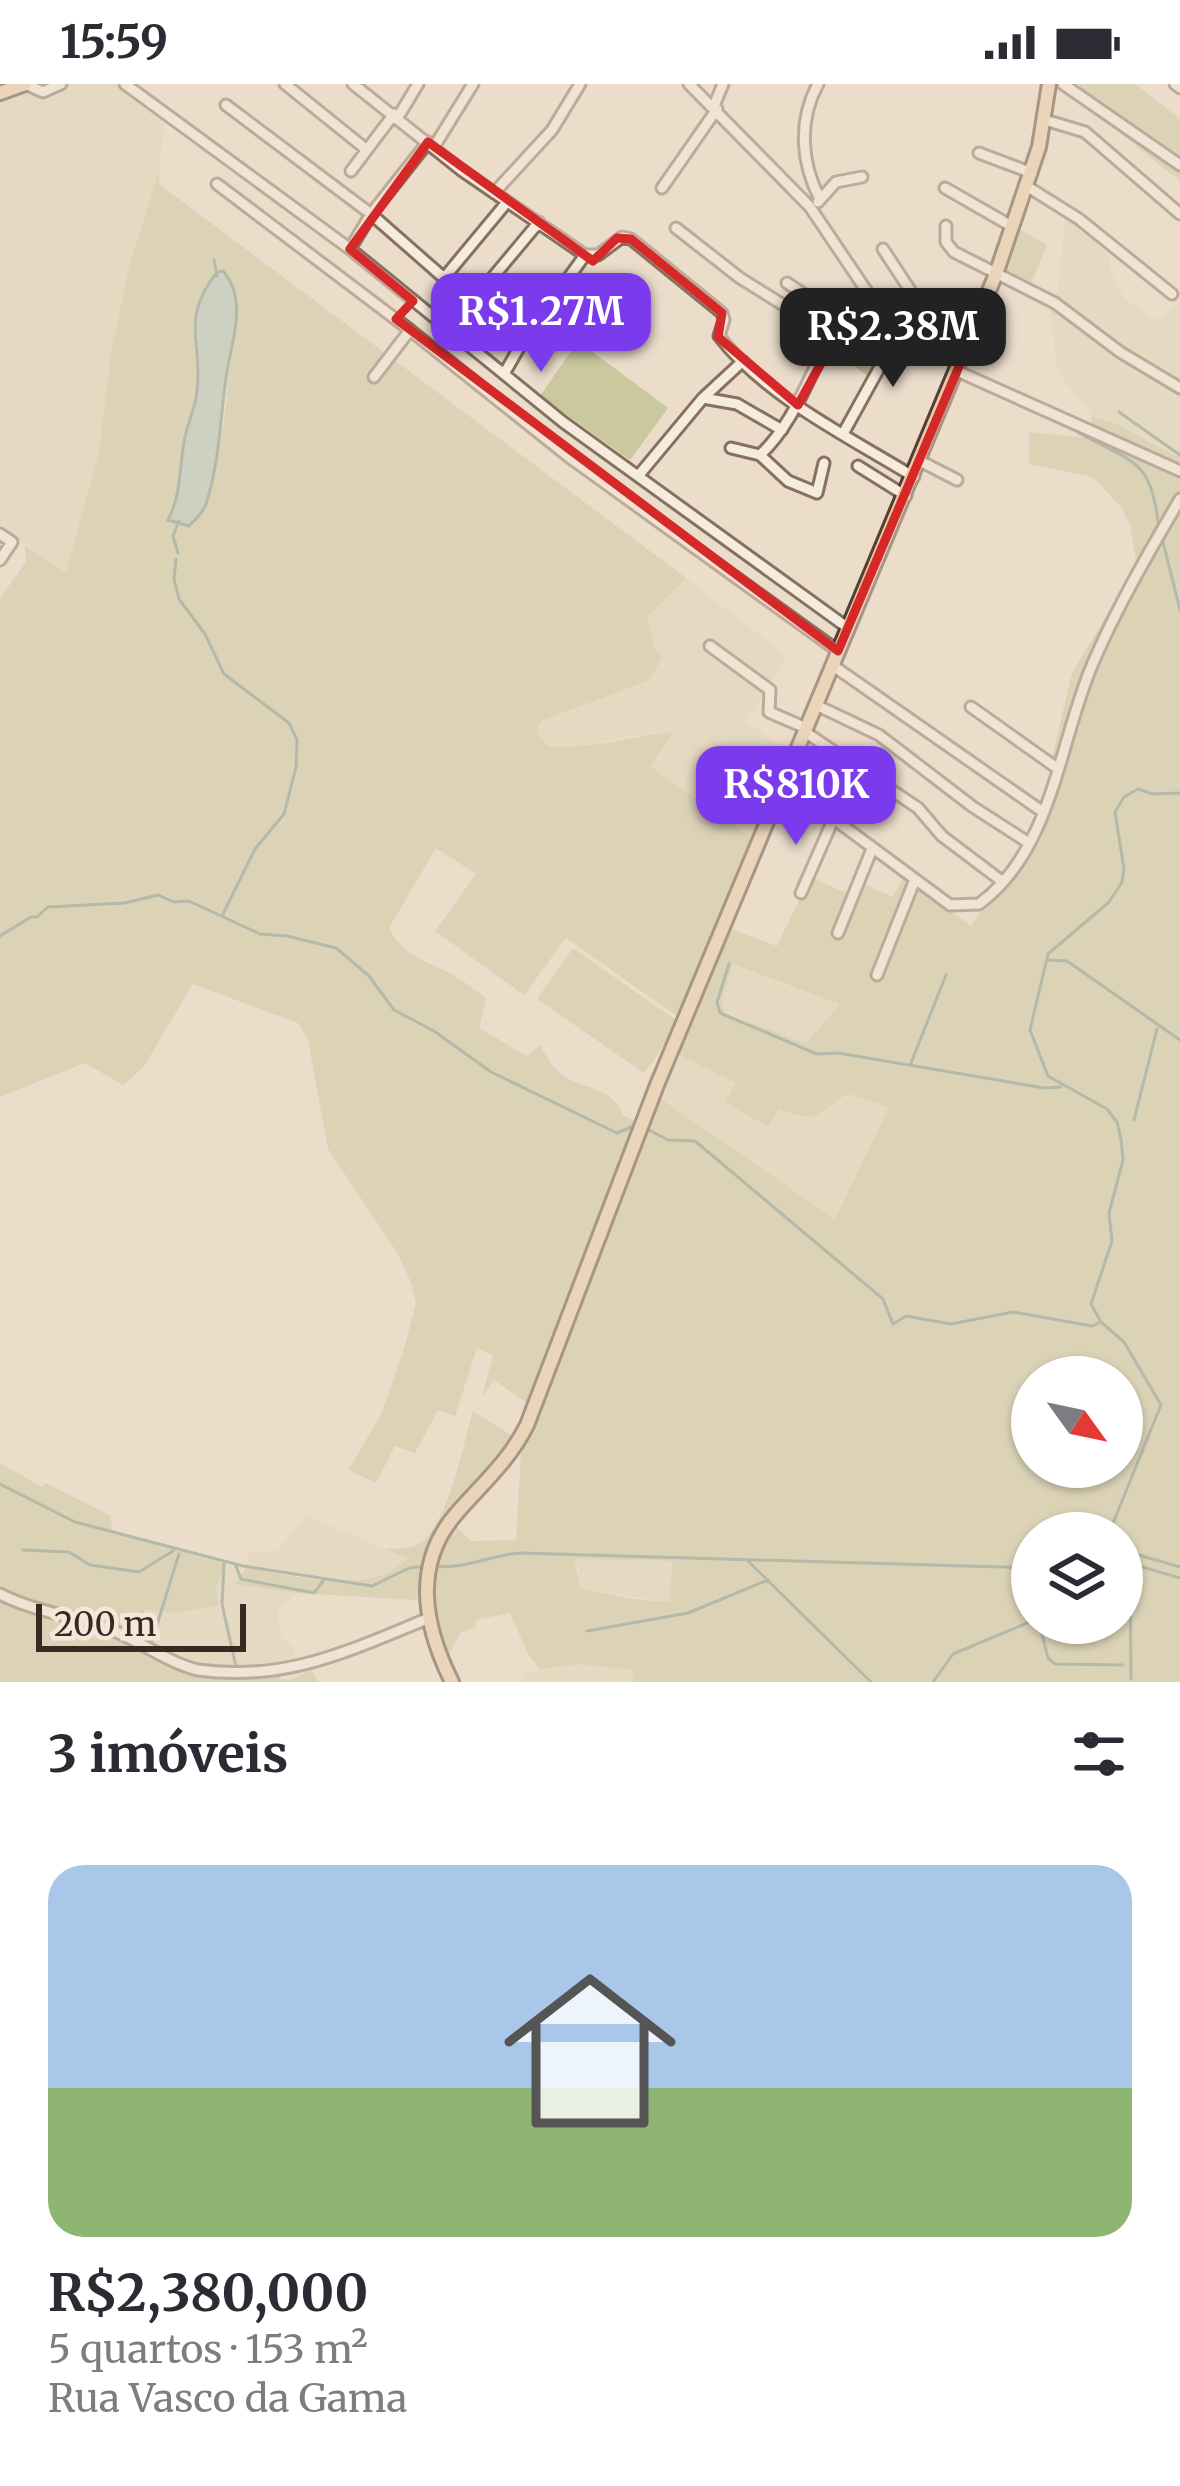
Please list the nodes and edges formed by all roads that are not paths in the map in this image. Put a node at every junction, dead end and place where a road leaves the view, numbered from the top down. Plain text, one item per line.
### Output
1 (25, 84) edge
2 (62, 84) edge
3 (125, 84) edge
4 (284, 84) edge
5 (418, 84) edge
6 (473, 84) edge
7 (580, 84) edge
8 (689, 84) edge
9 (723, 84) edge
10 (818, 84) edge
11 (1048, 84) edge
12 (1063, 84) edge
13 (358, 86) edge
14 (0, 93) edge
15 (226, 105) dead end
16 (716, 108) junction
17 (396, 116) junction
18 (1045, 120) junction
19 (431, 144) junction
20 (367, 150) junction
21 (979, 153) dead end
22 (1180, 165) edge
23 (351, 171) dead end
24 (862, 177) dead end
25 (1030, 180) junction
26 (218, 184) dead end
27 (662, 188) dead end
28 (945, 188) dead end
29 (494, 194) junction
30 (820, 199) junction
31 (507, 202) junction
32 (813, 212) junction
33 (371, 214) junction
34 (1180, 214) edge
35 (539, 222) junction
36 (946, 226) dead end
37 (1013, 227) junction
38 (676, 228) dead end
39 (350, 249) junction
40 (883, 249) dead end
41 (585, 255) junction
42 (996, 274) junction
43 (444, 278) junction
44 (787, 283) dead end
45 (1172, 294) dead end
46 (413, 301) junction
47 (473, 301) junction
48 (879, 310) junction
49 (396, 319) junction
50 (842, 320) junction
51 (904, 325) junction
52 (410, 330) junction
53 (833, 336) junction
54 (970, 338) junction
55 (524, 339) junction
56 (743, 361) junction
57 (960, 364) junction
58 (504, 374) junction
59 (374, 377) dead end
60 (1180, 388) edge
61 (703, 398) junction
62 (798, 405) junction
63 (782, 430) junction
64 (844, 432) junction
65 (731, 448) dead end
66 (760, 455) junction
67 (920, 461) junction
68 (824, 463) dead end
69 (858, 466) dead end
70 (1180, 471) edge
71 (639, 475) junction
72 (914, 477) junction
73 (957, 480) dead end
74 (906, 496) junction
75 (1180, 499) edge
76 (689, 511) junction
77 (674, 532) junction
78 (0, 534) edge
79 (0, 560) edge
80 (848, 628) junction
81 (710, 646) dead end
82 (835, 658) junction
83 (816, 705) junction
84 (971, 707) dead end
85 (806, 730) junction
86 (1057, 768) junction
87 (784, 782) junction
88 (1043, 812) junction
89 (833, 820) junction
90 (1029, 843) junction
91 (872, 849) junction
92 (914, 882) junction
93 (1003, 883) junction
94 (801, 893) dead end
95 (838, 934) dead end
96 (877, 975) dead end
97 (0, 1594) edge
98 (427, 1619) junction
99 (452, 1682) edge

1 - 2 street
1 - 14 main road
3 - 39 street
4 - 20 street
5 - 17 street
6 - 19 street
7 - 29 street
8 - 16 street
9 - 16 street
10 - 30 street
11 - 18 main road
12 - 22 street
13 - 17 street
15 - 33 street
16 - 27 street
16 - 32 street
17 - 19 street
17 - 20 street
18 - 25 main road
18 - 34 street
19 - 29 street
19 - 33 street
20 - 23 street
21 - 25 street
24 - 30 street
25 - 37 main road
25 - 45 street
26 - 49 street
28 - 37 street
29 - 31 street
30 - 32 street
31 - 35 street
31 - 43 street
32 - 48 street
33 - 39 street
33 - 43 street
35 - 41 street
35 - 47 street
36 - 42 street
37 - 42 main road
38 - 53 street
39 - 46 street
40 - 54 street
41 - 55 street
41 - 56 street
42 - 54 main road
42 - 60 street
43 - 47 street
44 - 50 street
46 - 49 street
46 - 58 street
47 - 55 street
48 - 50 street
48 - 51 street
49 - 52 street
50 - 53 street
51 - 57 street
51 - 64 street
52 - 59 street
52 - 77 street
53 - 62 street
54 - 57 main road
55 - 58 street
56 - 61 street
56 - 62 street
57 - 67 main road
57 - 70 street
58 - 71 street
61 - 63 street
61 - 71 street
62 - 63 street
62 - 64 street
63 - 66 street
64 - 72 street
65 - 66 street
66 - 68 street
67 - 72 main road
67 - 73 street
69 - 74 street
71 - 76 street
72 - 74 main road
74 - 80 main road
75 - 86 street
76 - 77 street
76 - 80 street
77 - 82 street
78 - 79 street
80 - 82 main road
81 - 85 street
82 - 83 main road
82 - 88 street
83 - 85 main road
83 - 90 street
84 - 86 street
85 - 87 main road
85 - 93 street
86 - 88 street
87 - 89 street
87 - 98 main road
88 - 90 street
89 - 91 street
89 - 94 street
90 - 93 street
91 - 92 street
91 - 95 street
92 - 93 street
92 - 96 street
97 - 98 street
98 - 99 main road

